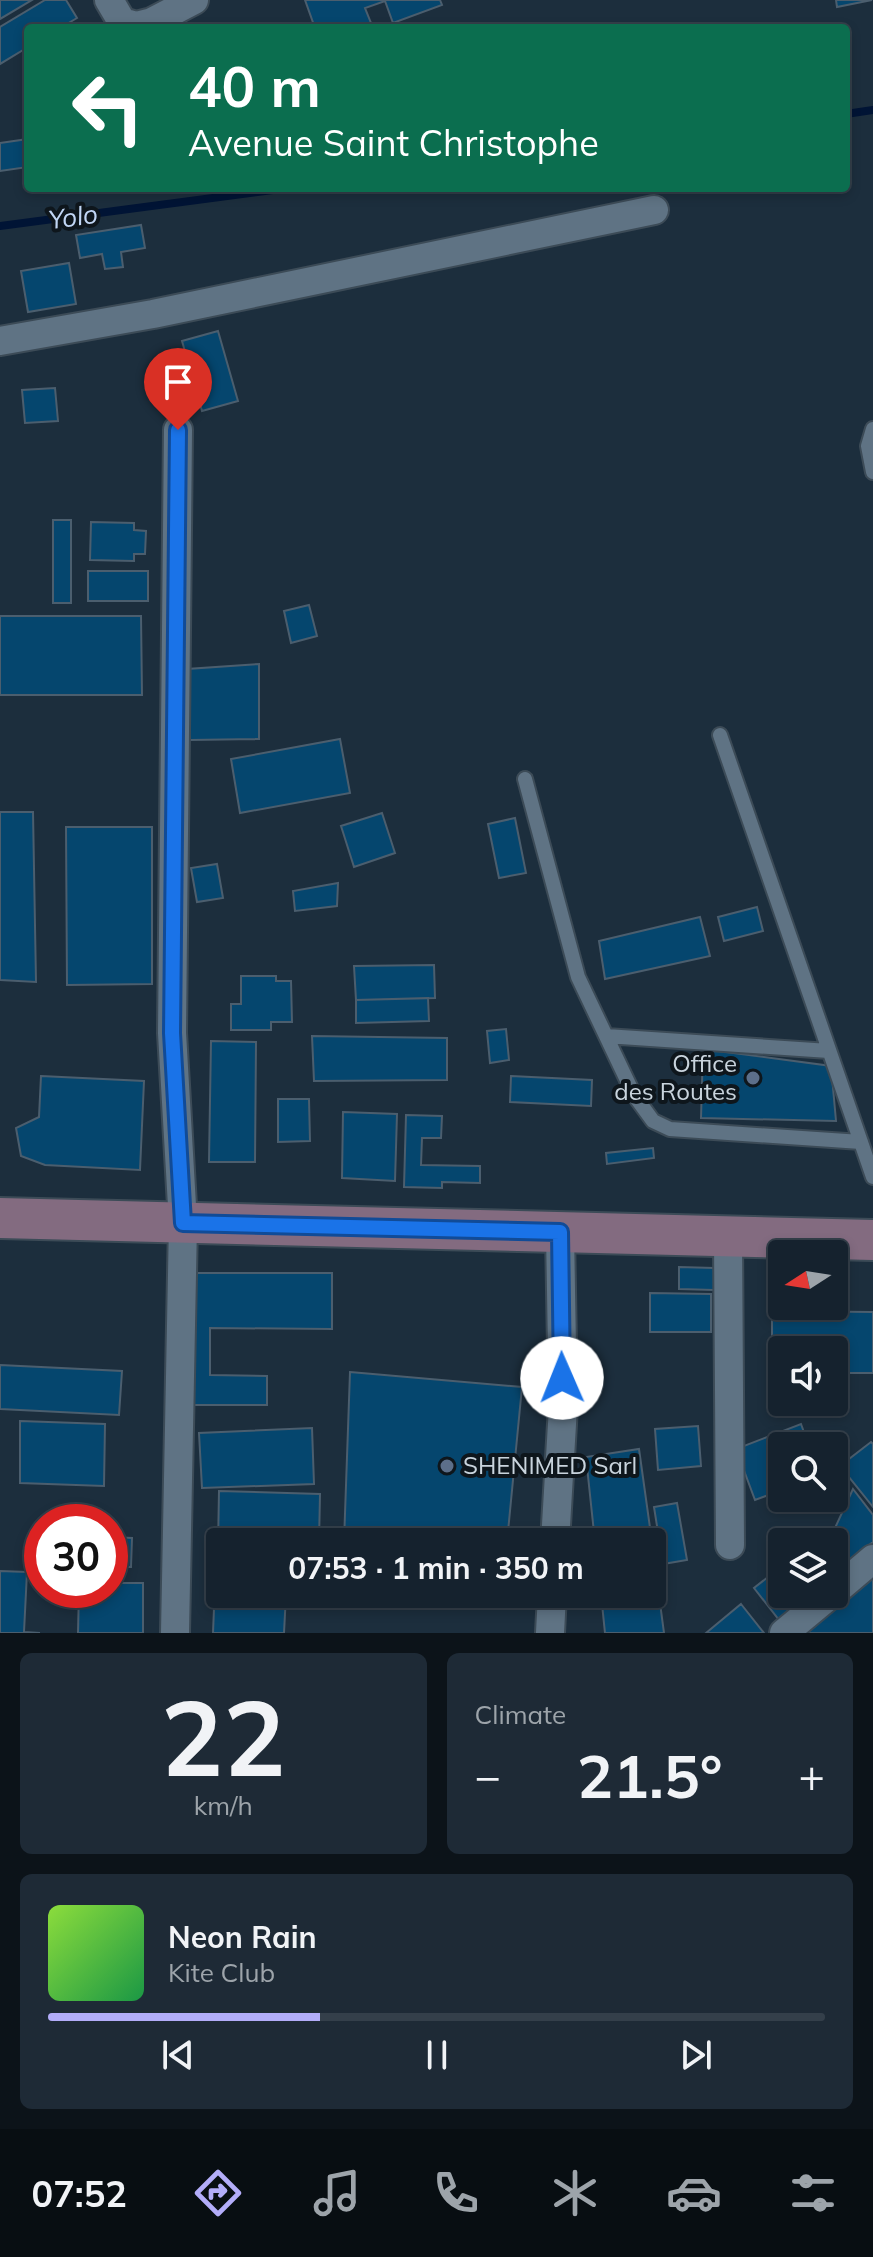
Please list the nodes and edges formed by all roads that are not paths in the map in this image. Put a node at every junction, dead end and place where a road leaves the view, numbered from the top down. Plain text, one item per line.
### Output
1 (109, 0) edge
2 (194, 0) edge
3 (129, 24) edge
4 (144, 24) edge
5 (654, 210) dead end
6 (0, 341) edge
7 (873, 429) edge
8 (178, 430) dead end
9 (873, 472) edge
10 (720, 735) dead end
11 (525, 779) dead end
12 (606, 1036) junction
13 (829, 1051) junction
14 (861, 1142) junction
15 (873, 1177) edge
16 (0, 1218) edge
17 (183, 1223) junction
18 (560, 1232) junction
19 (728, 1236) junction
20 (873, 1240) edge
21 (556, 1528) edge
22 (730, 1545) dead end
23 (873, 1559) edge
24 (848, 1580) edge
25 (551, 1608) edge
26 (815, 1608) edge
27 (175, 1633) edge
28 (550, 1633) edge
29 (784, 1633) edge

1 - 3 street
2 - 4 street
5 - 6 street
7 - 9 lane
8 - 17 street
10 - 13 lane
11 - 12 lane
12 - 13 lane
12 - 14 lane
13 - 14 lane
14 - 15 lane
16 - 17 street
17 - 18 street
17 - 27 street
18 - 19 street
18 - 21 street
19 - 20 street
19 - 22 street
23 - 24 street
25 - 28 street
26 - 29 street

